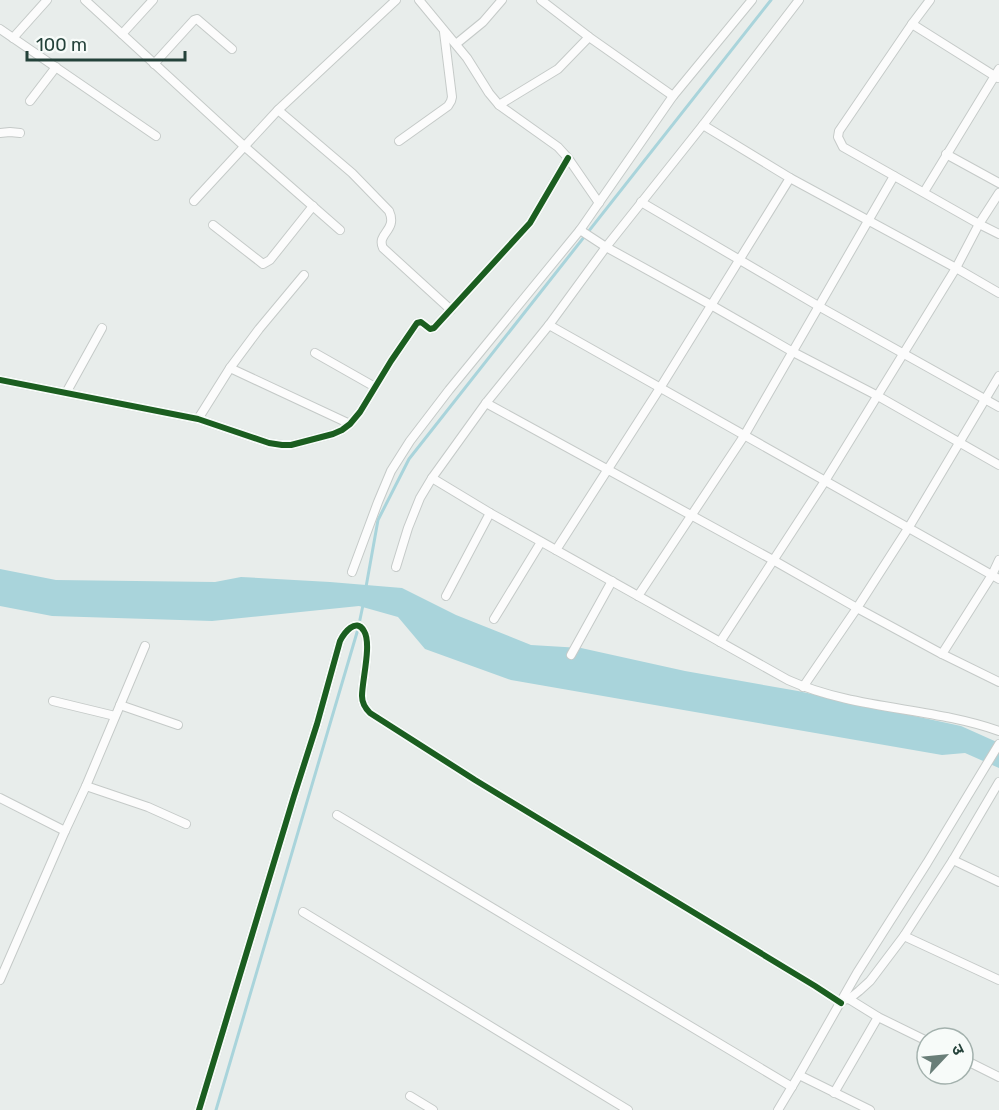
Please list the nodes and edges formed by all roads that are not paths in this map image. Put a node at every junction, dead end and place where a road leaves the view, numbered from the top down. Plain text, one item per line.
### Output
1 (46, 0) edge
2 (85, 0) edge
3 (153, 0) edge
4 (396, 0) edge
5 (419, 0) edge
6 (502, 0) edge
7 (542, 0) edge
8 (752, 0) edge
9 (799, 0) edge
10 (930, 0) edge
11 (912, 24) junction
12 (0, 28) edge
13 (443, 31) junction
14 (122, 34) junction
15 (589, 36) junction
16 (13, 38) junction
17 (456, 44) junction
18 (232, 49) dead end
19 (153, 64) junction
20 (56, 67) junction
21 (998, 74) edge
22 (673, 96) junction
23 (30, 101) dead end
24 (499, 105) junction
25 (278, 110) junction
26 (703, 125) junction
27 (0, 133) edge
28 (20, 133) dead end
29 (156, 136) dead end
30 (399, 141) dead end
31 (244, 146) junction
32 (946, 154) junction
33 (568, 158) junction
34 (894, 176) junction
35 (790, 178) junction
36 (999, 183) edge
37 (924, 192) junction
38 (999, 193) edge
39 (194, 201) dead end
40 (641, 202) junction
41 (599, 204) junction
42 (313, 206) junction
43 (868, 220) junction
44 (979, 224) junction
45 (213, 225) dead end
46 (340, 230) dead end
47 (582, 231) junction
48 (999, 234) edge
49 (606, 246) junction
50 (739, 260) junction
51 (956, 268) junction
52 (304, 275) dead end
53 (999, 293) edge
54 (711, 305) junction
55 (820, 307) junction
56 (451, 310) junction
57 (549, 326) junction
58 (102, 328) dead end
59 (793, 352) junction
60 (315, 353) dead end
61 (903, 353) junction
62 (230, 368) junction
63 (999, 376) edge
64 (0, 380) edge
65 (375, 387) junction
66 (660, 388) junction
67 (66, 393) junction
68 (876, 395) junction
69 (985, 399) junction
70 (486, 403) junction
71 (999, 407) edge
72 (198, 419) junction
73 (350, 424) junction
74 (744, 436) junction
75 (959, 443) junction
76 (999, 465) edge
77 (608, 470) junction
78 (432, 477) junction
79 (825, 481) junction
80 (490, 513) junction
81 (691, 515) junction
82 (909, 527) junction
83 (541, 542) junction
84 (556, 550) junction
85 (773, 560) junction
86 (999, 560) edge
87 (396, 567) dead end
88 (352, 572) dead end
89 (995, 577) edge
90 (612, 581) junction
91 (446, 596) dead end
92 (638, 596) junction
93 (857, 608) junction
94 (494, 619) dead end
95 (720, 642) junction
96 (145, 646) dead end
97 (942, 654) junction
98 (571, 655) dead end
99 (999, 682) edge
100 (803, 687) junction
101 (53, 701) dead end
102 (120, 705) junction
103 (115, 716) junction
104 (178, 725) dead end
105 (999, 731) edge
106 (999, 744) edge
107 (999, 783) edge
108 (86, 786) junction
109 (0, 798) edge
110 (337, 815) dead end
111 (186, 824) dead end
112 (65, 831) junction
113 (952, 860) junction
114 (999, 882) edge
115 (303, 912) dead end
116 (903, 936) junction
117 (0, 980) edge
118 (999, 980) edge
119 (844, 1001) junction
120 (878, 1017) junction
121 (915, 1035) edge
122 (975, 1065) edge
123 (799, 1076) junction
124 (999, 1077) edge
125 (792, 1087) junction
126 (834, 1093) junction
127 (410, 1096) dead end
128 (199, 1110) edge
129 (433, 1110) edge
130 (628, 1110) edge
131 (778, 1110) edge
132 (870, 1110) edge

1 - 16 street
2 - 14 street
3 - 14 street
4 - 25 street
5 - 13 street
6 - 17 street
7 - 15 street
8 - 22 street
9 - 26 street
10 - 11 street
11 - 21 street
11 - 34 street
12 - 16 street
13 - 17 street
13 - 30 street
14 - 19 street
15 - 22 street
15 - 24 street
16 - 20 street
17 - 24 street
18 - 19 street
19 - 31 street
20 - 23 street
20 - 29 street
21 - 32 street
22 - 41 street
24 - 33 street
25 - 31 street
25 - 56 street
26 - 35 street
26 - 40 street
27 - 28 street
31 - 39 street
31 - 42 street
32 - 36 street
32 - 37 street
33 - 41 street
33 - 56 street
34 - 37 street
34 - 43 street
35 - 43 street
35 - 50 street
37 - 44 street
38 - 44 street
40 - 49 street
40 - 50 street
41 - 47 street
42 - 45 street
42 - 46 street
43 - 51 street
43 - 55 street
44 - 48 street
44 - 51 street
47 - 49 street
47 - 88 street
49 - 54 street
49 - 57 street
50 - 54 street
50 - 55 street
51 - 53 street
51 - 61 street
52 - 62 street
54 - 59 street
54 - 66 street
55 - 59 street
55 - 61 street
56 - 65 street
57 - 66 street
57 - 70 street
58 - 67 street
59 - 68 street
59 - 74 street
60 - 65 street
61 - 68 street
61 - 69 street
62 - 72 street
62 - 73 street
63 - 69 street
64 - 67 street
65 - 73 street
66 - 74 street
66 - 77 street
67 - 72 street
68 - 75 street
68 - 79 street
69 - 71 street
69 - 75 street
70 - 77 street
70 - 78 street
72 - 73 street
74 - 79 street
74 - 81 street
75 - 76 street
75 - 82 street
77 - 81 street
77 - 84 street
78 - 80 street
78 - 87 street
79 - 82 street
79 - 85 street
80 - 83 street
80 - 91 street
81 - 85 street
81 - 92 street
82 - 89 street
82 - 93 street
83 - 84 street
83 - 94 street
84 - 90 street
85 - 93 street
85 - 95 street
86 - 89 street
89 - 97 street
90 - 92 street
90 - 98 street
92 - 95 street
93 - 97 street
93 - 100 street
95 - 100 street
96 - 102 street
97 - 99 street
100 - 105 street
101 - 103 street
102 - 103 street
102 - 104 street
103 - 108 street
106 - 119 street
107 - 113 street
108 - 111 street
108 - 112 street
109 - 112 street
110 - 125 street
112 - 117 street
113 - 114 street
113 - 116 street
115 - 130 street
116 - 118 street
116 - 119 street
119 - 120 street
119 - 123 street
119 - 128 street
120 - 121 street
120 - 126 street
122 - 124 street
123 - 125 street
123 - 126 street
125 - 131 street
126 - 132 street
127 - 129 street

